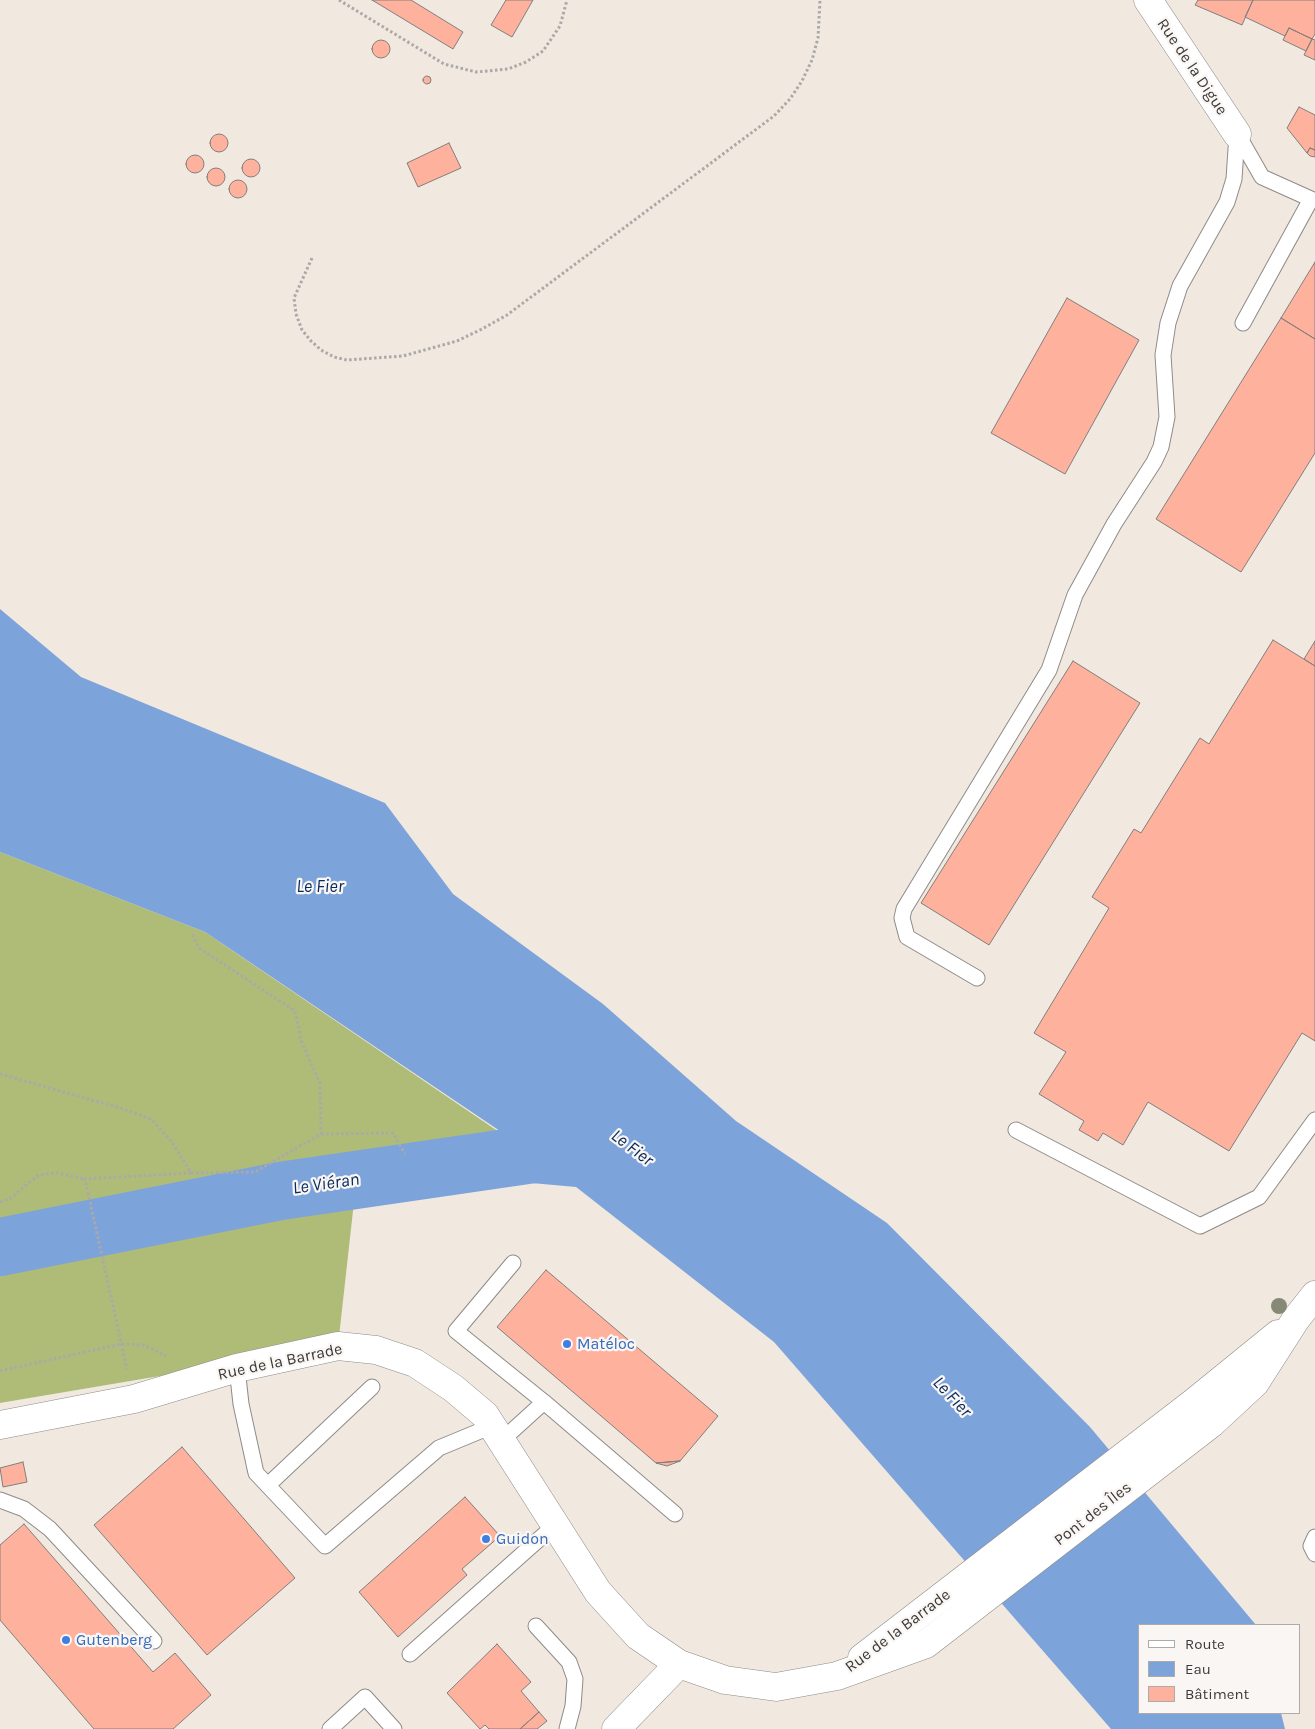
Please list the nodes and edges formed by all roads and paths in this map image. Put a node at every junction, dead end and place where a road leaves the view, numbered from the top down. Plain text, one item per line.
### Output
1 (339, 0) edge
2 (567, 0) edge
3 (820, 0) edge
4 (1148, 0) edge
5 (1237, 134) junction
6 (312, 258) dead end
7 (1243, 323) dead end
8 (192, 933) dead end
9 (976, 978) dead end
10 (0, 1074) edge
11 (1315, 1120) edge
12 (1016, 1130) dead end
13 (321, 1134) junction
14 (405, 1154) dead end
15 (191, 1174) junction
16 (85, 1179) junction
17 (0, 1202) edge
18 (512, 1263) dead end
19 (1315, 1295) edge
20 (1296, 1319) junction
21 (121, 1344) junction
22 (172, 1358) dead end
23 (237, 1368) junction
24 (0, 1371) edge
25 (372, 1387) dead end
26 (134, 1399) junction
27 (544, 1402) junction
28 (0, 1425) edge
29 (496, 1434) junction
30 (268, 1485) junction
31 (0, 1500) edge
32 (675, 1514) dead end
33 (555, 1524) junction
34 (1315, 1537) edge
35 (1315, 1554) edge
36 (966, 1596) junction
37 (536, 1626) dead end
38 (154, 1641) dead end
39 (410, 1654) dead end
40 (679, 1664) junction
41 (330, 1729) edge
42 (394, 1729) edge
43 (567, 1729) edge
44 (616, 1729) edge

1 - 2 path
3 - 6 path
4 - 5 street, Rue de la Digue
5 - 7 lane
5 - 9 lane
8 - 13 path
10 - 15 path
11 - 12 lane
13 - 14 path
13 - 15 path
15 - 16 path
16 - 17 path
16 - 21 path
18 - 27 lane
19 - 20 street
20 - 36 street, Pont des Îles
20 - 36 street, Pont des Îles
21 - 22 path
21 - 24 path
21 - 26 path
23 - 26 street, Rue de la Barrade
23 - 29 street, Rue de la Barrade
23 - 30 lane
25 - 30 lane
26 - 28 street, Rue de la Barrade
27 - 29 lane
27 - 32 lane
29 - 30 lane
29 - 33 street, Rue de la Barrade
31 - 38 lane
33 - 39 lane
33 - 40 street, Rue de la Barrade
34 - 35 lane
36 - 40 street, Rue de la Barrade
37 - 43 lane
40 - 44 street
41 - 42 lane

